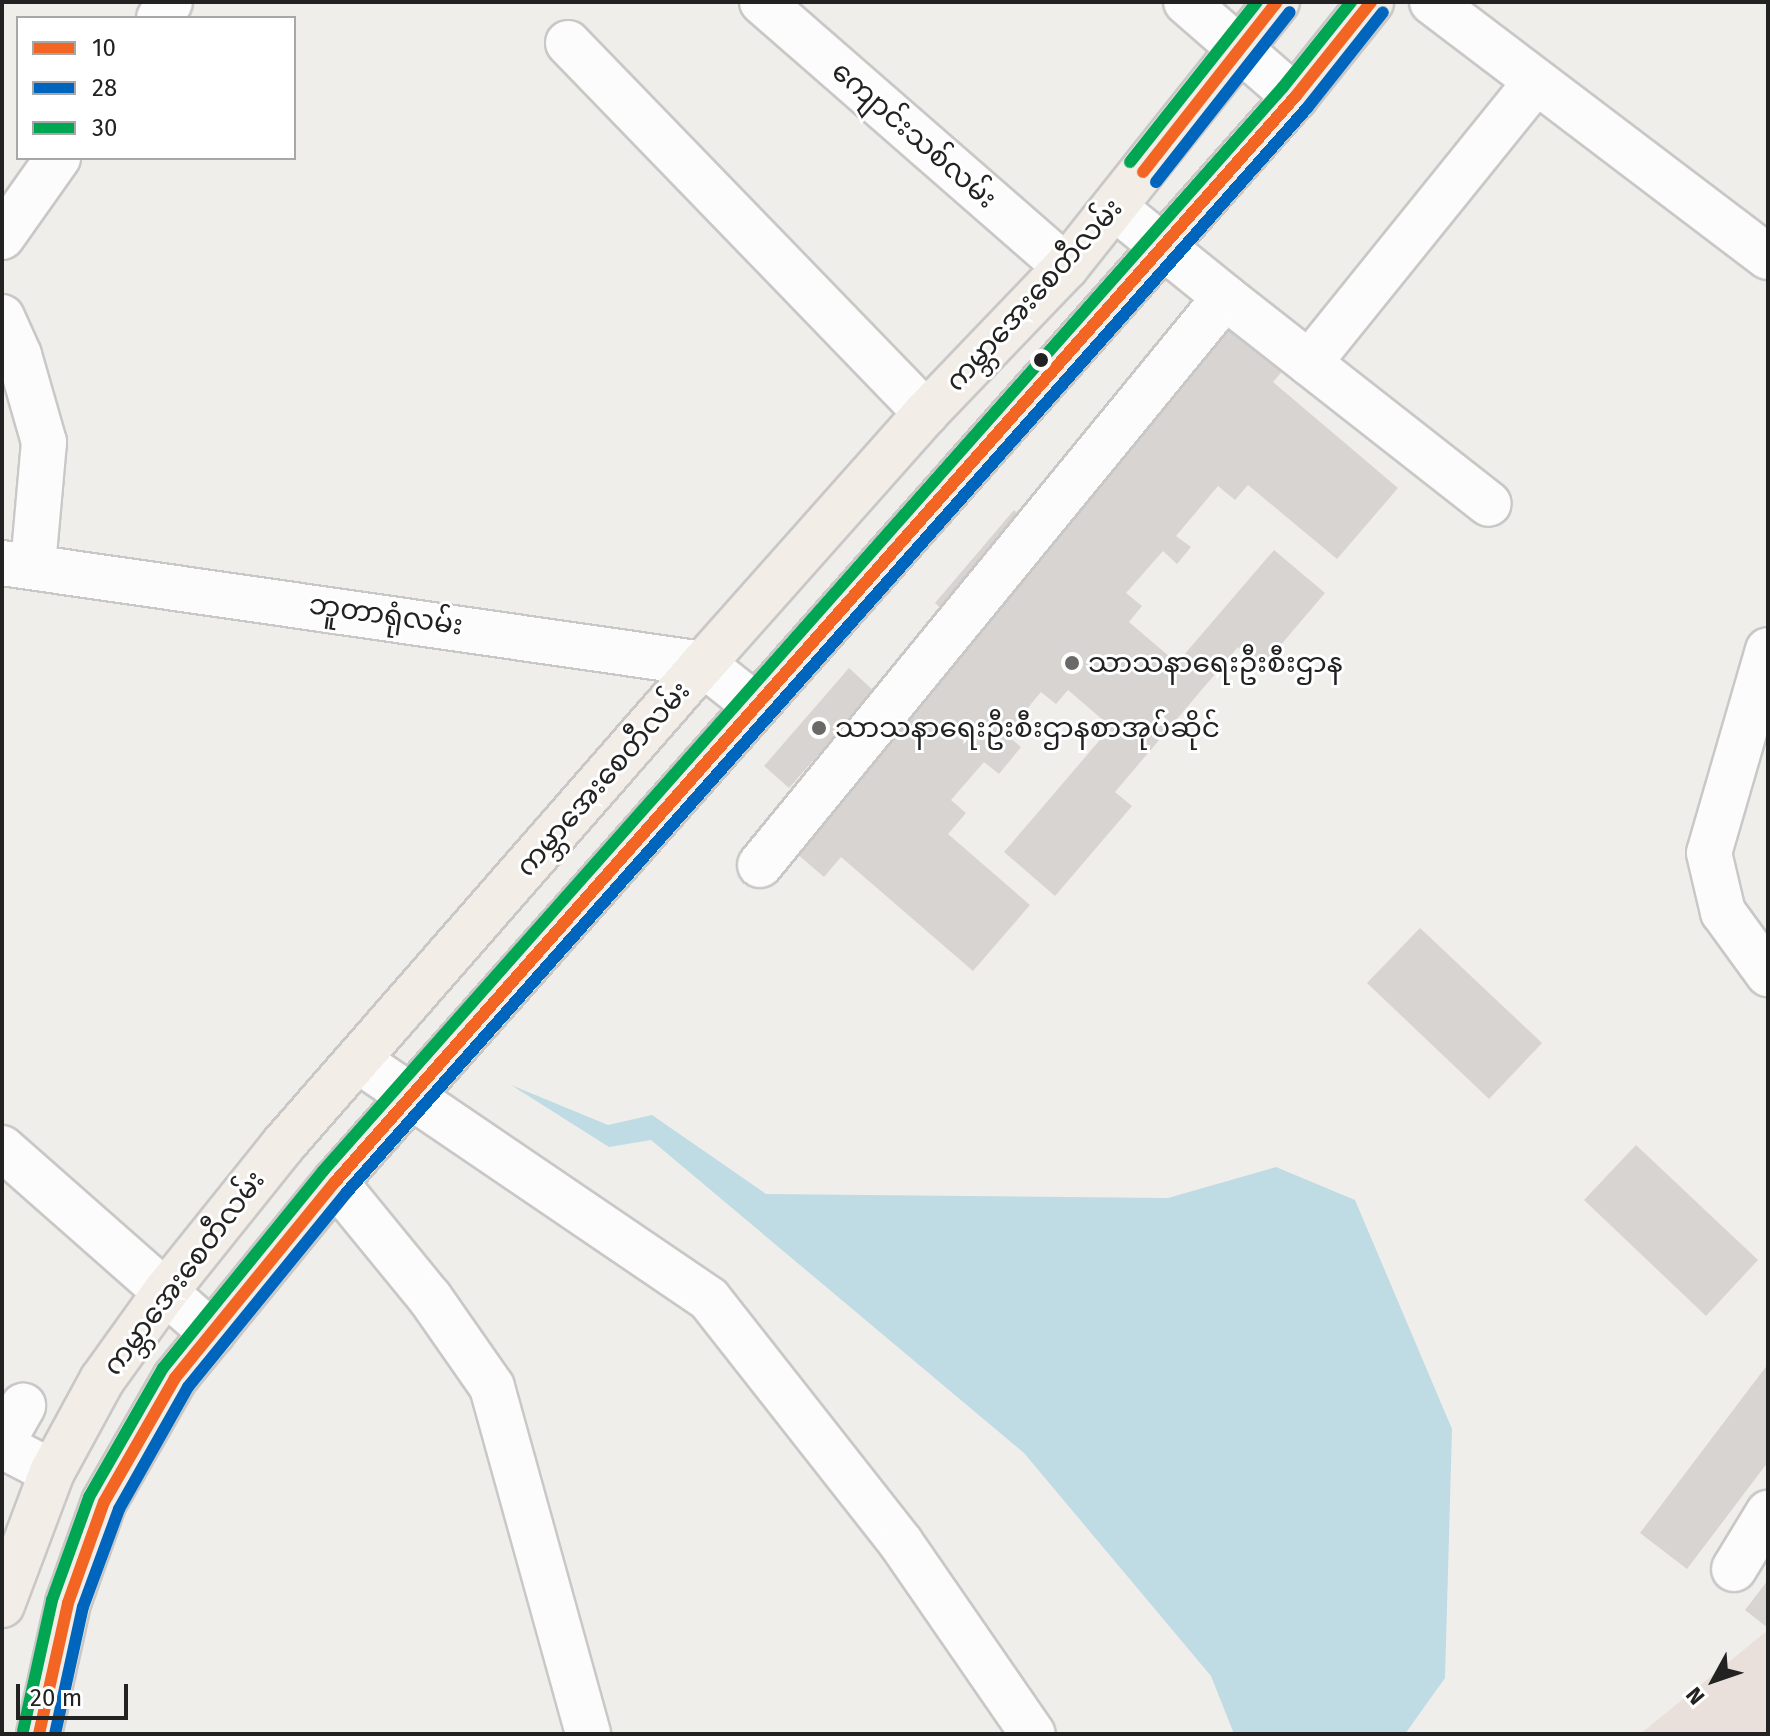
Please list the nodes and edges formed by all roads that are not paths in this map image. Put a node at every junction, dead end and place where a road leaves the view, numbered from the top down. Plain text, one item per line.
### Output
1 (1186, 2) edge
2 (1277, 2) edge
3 (1371, 2) edge
4 (1432, 2) edge
5 (766, 3) edge
6 (568, 43) dead end
7 (1240, 49) junction
8 (1536, 82) junction
9 (1295, 97) junction
10 (57, 160) edge
11 (1115, 208) junction
12 (2, 237) edge
13 (1162, 246) junction
14 (1768, 257) edge
15 (1066, 267) junction
16 (1225, 297) junction
17 (2, 317) edge
18 (1309, 363) junction
19 (926, 413) junction
20 (1489, 504) dead end
21 (18, 564) edge
22 (1768, 650) edge
23 (703, 664) junction
24 (755, 705) junction
25 (760, 865) dead end
26 (1768, 974) edge
27 (359, 1061) junction
28 (408, 1098) junction
29 (2, 1148) edge
30 (335, 1182) junction
31 (166, 1291) junction
32 (212, 1333) junction
33 (9, 1432) edge
34 (52, 1472) junction
35 (1768, 1513) edge
36 (1734, 1569) dead end
37 (2, 1605) edge
38 (39, 1734) edge
39 (588, 1734) edge
40 (1033, 1734) edge

1 - 7 street
2 - 7 main road, ကမ္ဘာအေးစေတီလမ်း
3 - 9 main road, ကမ္ဘာအေးစေတီလမ်း
4 - 8 street
5 - 15 street, ကျောင်းသစ်လမ်း
6 - 19 street
7 - 9 street
7 - 11 main road, ကမ္ဘာအေးစေတီလမ်း
8 - 14 street
8 - 18 street
9 - 13 main road, ကမ္ဘာအေးစေတီလမ်း
10 - 12 street
11 - 13 street
11 - 15 main road, ကမ္ဘာအေးစေတီလမ်း
13 - 16 street
13 - 24 main road, ကမ္ဘာအေးစေတီလမ်း
15 - 19 main road, ကမ္ဘာအေးစေတီလမ်း
16 - 18 street
16 - 25 street
17 - 21 street
18 - 20 street
19 - 23 main road, ကမ္ဘာအေးစေတီလမ်း
21 - 23 street, ဘူတာရုံလမ်း
22 - 26 street
23 - 24 street, ဘူတာရုံလမ်း
23 - 27 main road, ကမ္ဘာအေးစေတီလမ်း
24 - 28 main road, ကမ္ဘာအေးစေတီလမ်း
27 - 28 street
27 - 31 main road, ကမ္ဘာအေးစေတီလမ်း
28 - 30 main road, ကမ္ဘာအေးစေတီလမ်း
28 - 40 street
29 - 31 street
30 - 32 main road, ကမ္ဘာအေးစေတီလမ်း
30 - 39 street
31 - 32 street
31 - 34 main road, ကမ္ဘာအေးစေတီလမ်း
32 - 38 main road, ကမ္ဘာအေးစေတီလမ်း
33 - 34 street
34 - 37 main road, ကမ္ဘာအေးစေတီလမ်း
35 - 36 street

